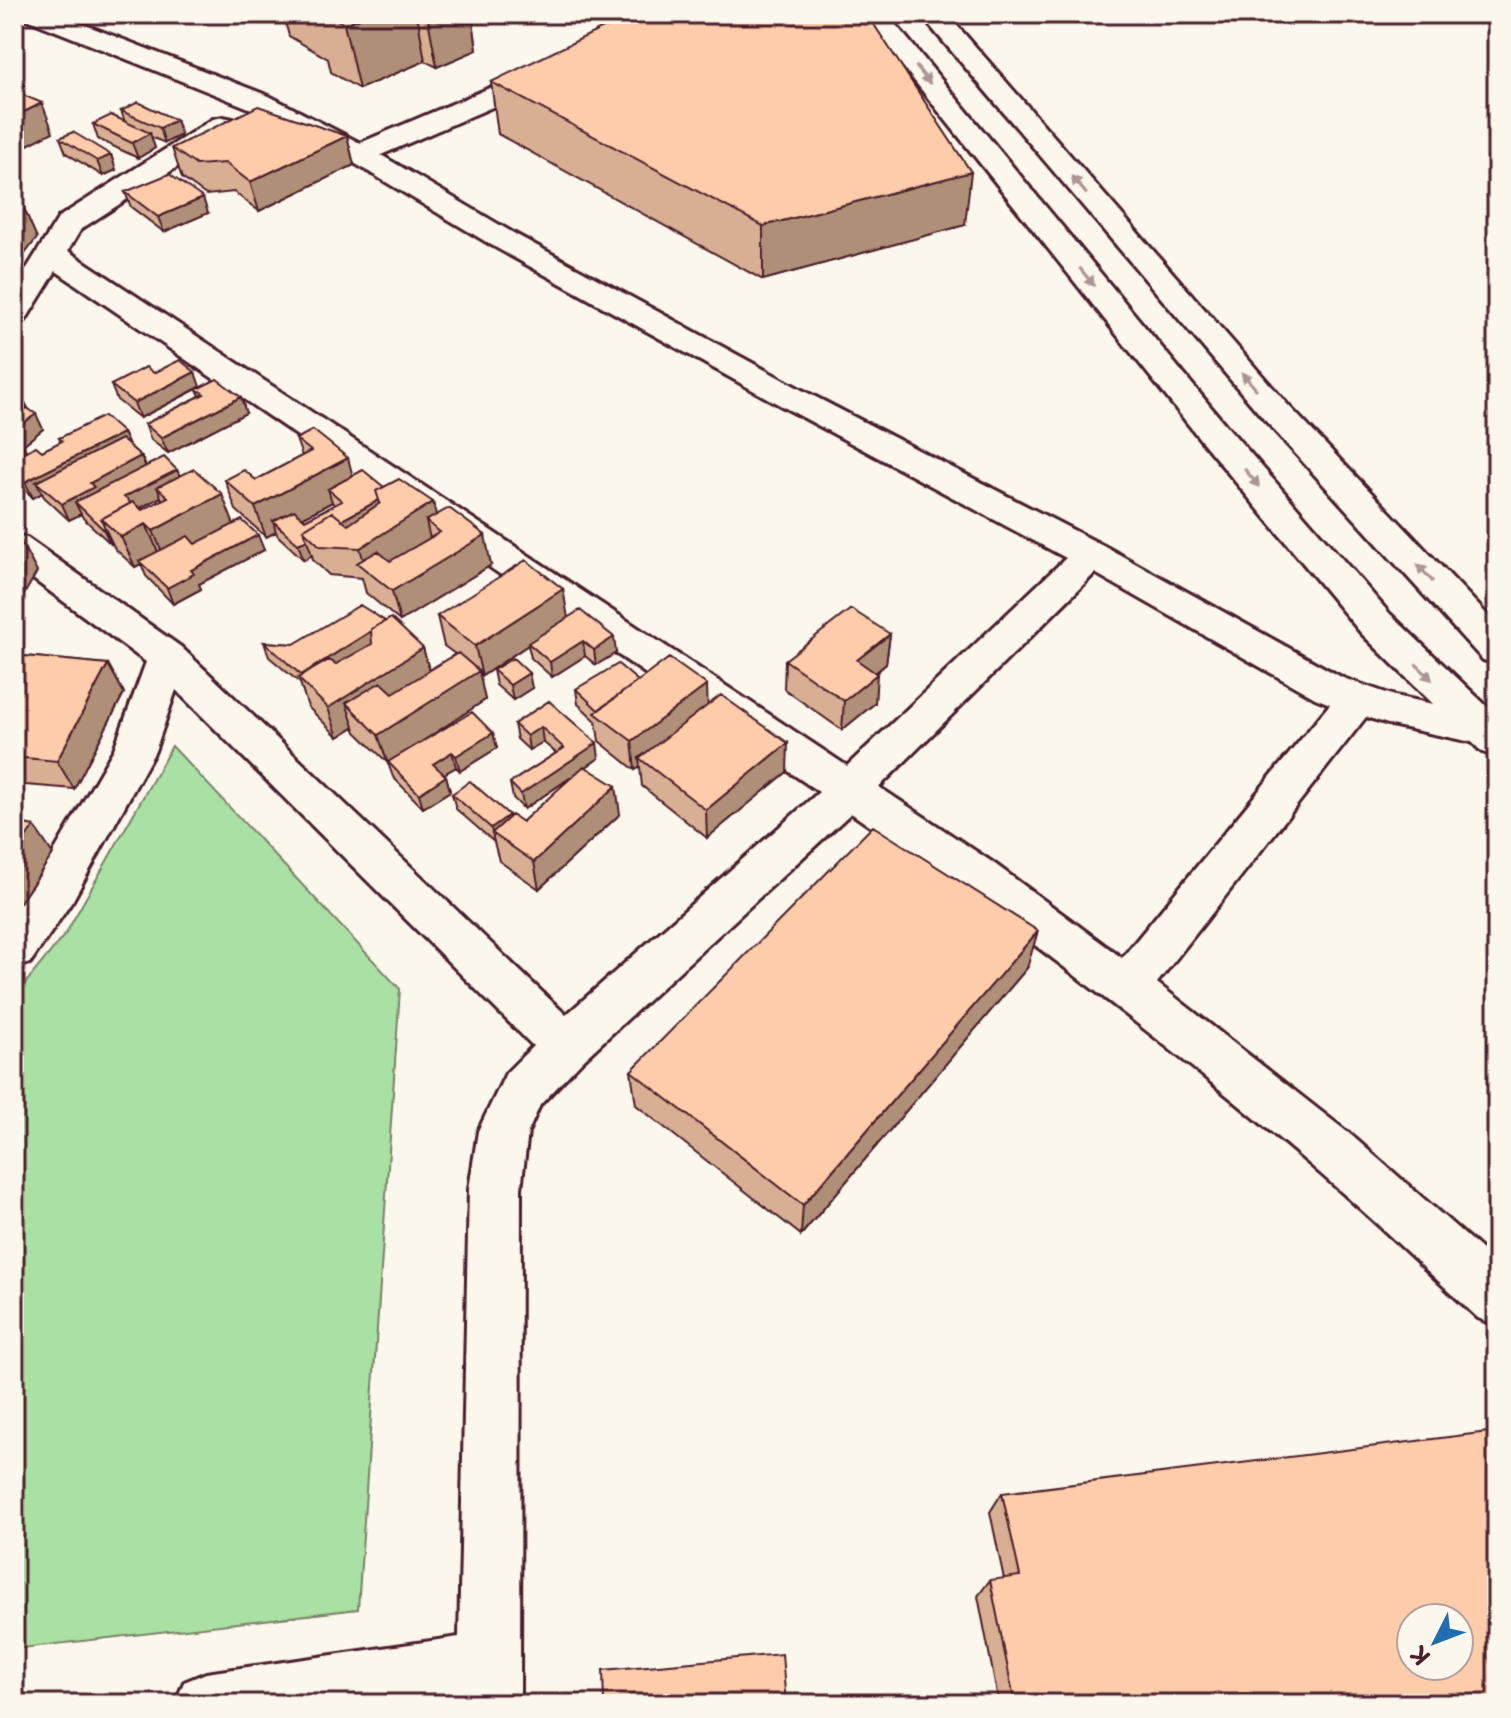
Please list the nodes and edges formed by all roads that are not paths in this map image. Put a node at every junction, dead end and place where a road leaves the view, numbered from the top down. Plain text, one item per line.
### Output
1 (35, 14) edge
2 (933, 14) edge
3 (865, 17) edge
4 (577, 62) edge
5 (259, 102) junction
6 (359, 154) junction
7 (49, 242) junction
8 (14, 314) edge
9 (14, 547) edge
10 (1091, 555) junction
11 (1497, 650) edge
12 (167, 657) junction
13 (1358, 698) junction
14 (1489, 734) edge
15 (848, 791) junction
16 (14, 949) edge
17 (1126, 987) junction
18 (565, 1046) junction
19 (1497, 1299) edge
20 (489, 1684) edge
21 (206, 1704) edge

1 - 5 street
11 -> 2 street
3 -> 14 street
4 - 6 street
5 - 6 street
5 - 7 street
6 - 10 street
7 - 8 street
7 - 15 street
9 - 12 street
10 - 13 street
10 - 15 street
12 - 16 street
12 - 18 street
13 - 14 street
13 - 17 street
15 - 17 street
15 - 18 street
17 - 19 street
18 - 20 street
20 - 21 street

